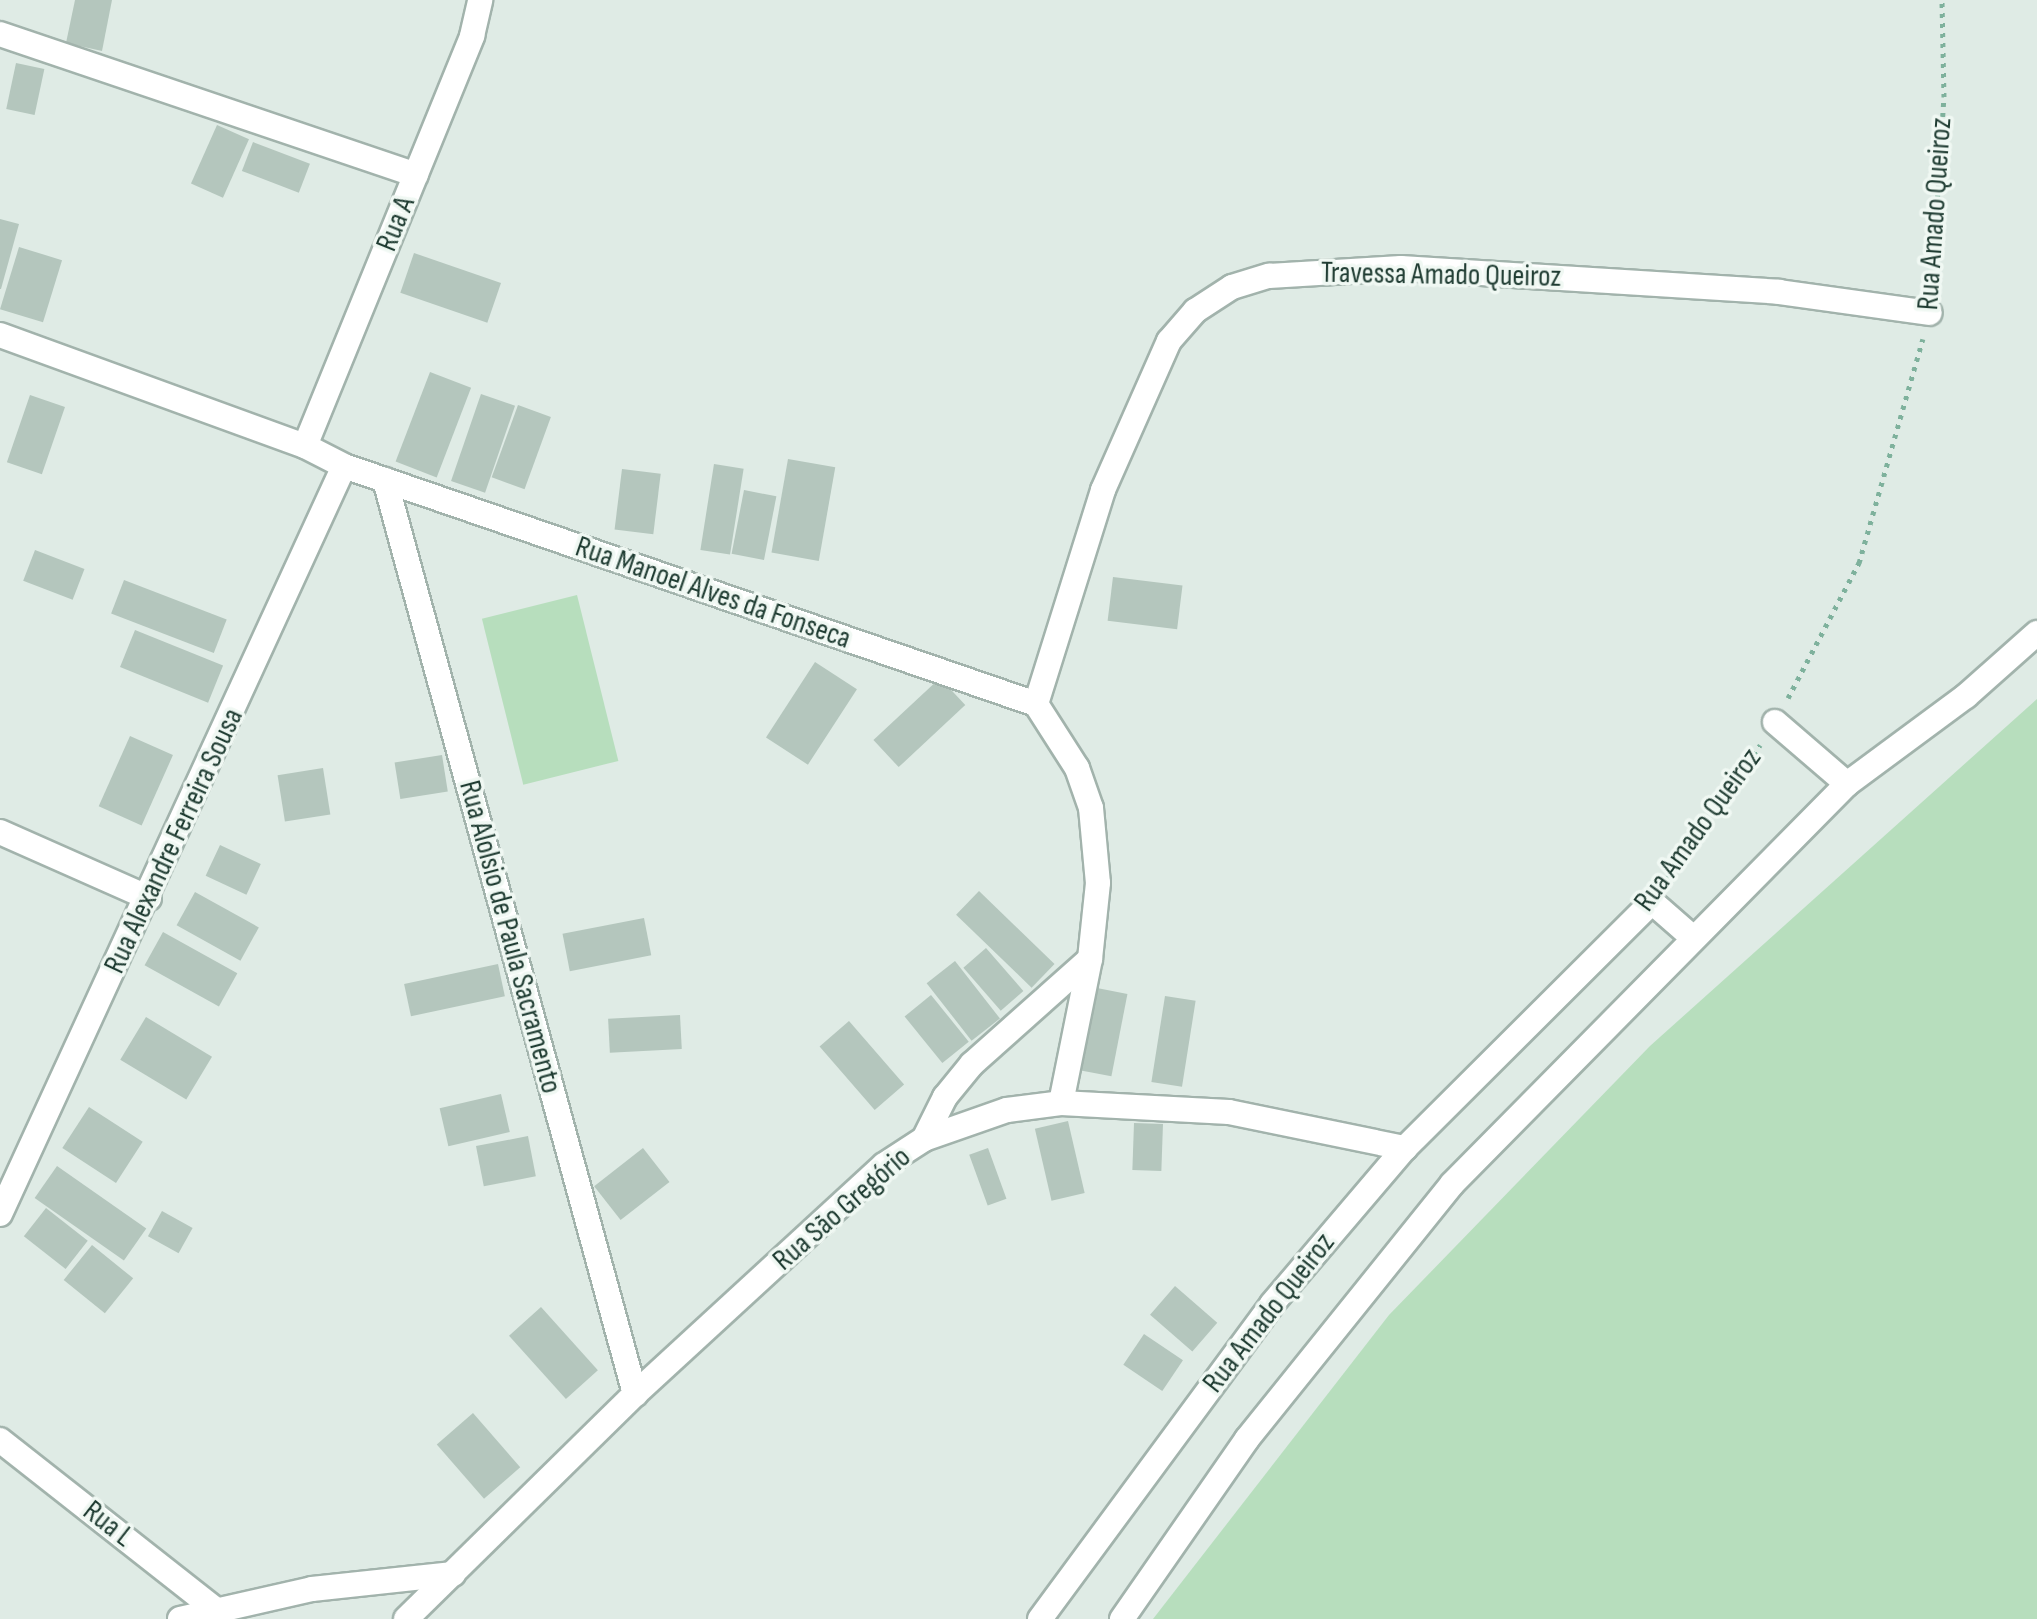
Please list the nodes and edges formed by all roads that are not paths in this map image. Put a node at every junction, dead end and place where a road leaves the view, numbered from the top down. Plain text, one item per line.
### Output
1 (480, 0) edge
2 (0, 34) edge
3 (416, 175) junction
4 (1930, 313) road end
5 (0, 335) edge
6 (305, 446) junction
7 (344, 466) junction
8 (385, 480) junction
9 (2037, 633) edge
10 (1036, 704) junction
11 (1775, 722) road end
12 (1847, 784) junction
13 (0, 832) edge
14 (149, 898) junction
15 (1691, 936) junction
16 (1090, 959) junction
17 (1061, 1103) junction
18 (924, 1139) junction
19 (1405, 1148) junction
20 (0, 1214) edge
21 (635, 1394) junction
22 (0, 1440) edge
23 (453, 1574) junction
24 (215, 1609) junction
25 (180, 1619) edge
26 (406, 1619) edge
27 (1040, 1619) edge
28 (1122, 1619) edge

1 - 3 street, Rua A
2 - 3 street
3 - 6 street, Rua A
4 - 10 street, Travessa Amado Queiroz
5 - 6 street, Rua Manoel Alves da Fonseca
6 - 7 street, Rua Manoel Alves da Fonseca
7 - 8 street, Rua Manoel Alves da Fonseca
7 - 14 street, Rua Alexandre Ferreira Sousa
8 - 10 street, Rua Manoel Alves da Fonseca
8 - 21 street, Rua Alolsio de Paula Sacramento
9 - 12 street, Rua Amado Queiroz
10 - 16 street
11 - 12 street
12 - 15 street, Rua Amado Queiroz
13 - 14 street
14 - 20 street, Rua Alexandre Ferreira Sousa
15 - 19 street, Rua Amado Queiroz
15 - 28 street, Rua Amado Queiroz
16 - 17 street
16 - 18 street
17 - 18 street, Rua São Gregório
17 - 19 street, Rua São Gregório
18 - 21 street, Rua São Gregório
19 - 27 street, Rua Amado Queiroz
21 - 23 street, Rua São Gregório
22 - 24 street, Rua L
23 - 24 street
23 - 26 street, Rua São Gregório
24 - 25 street

